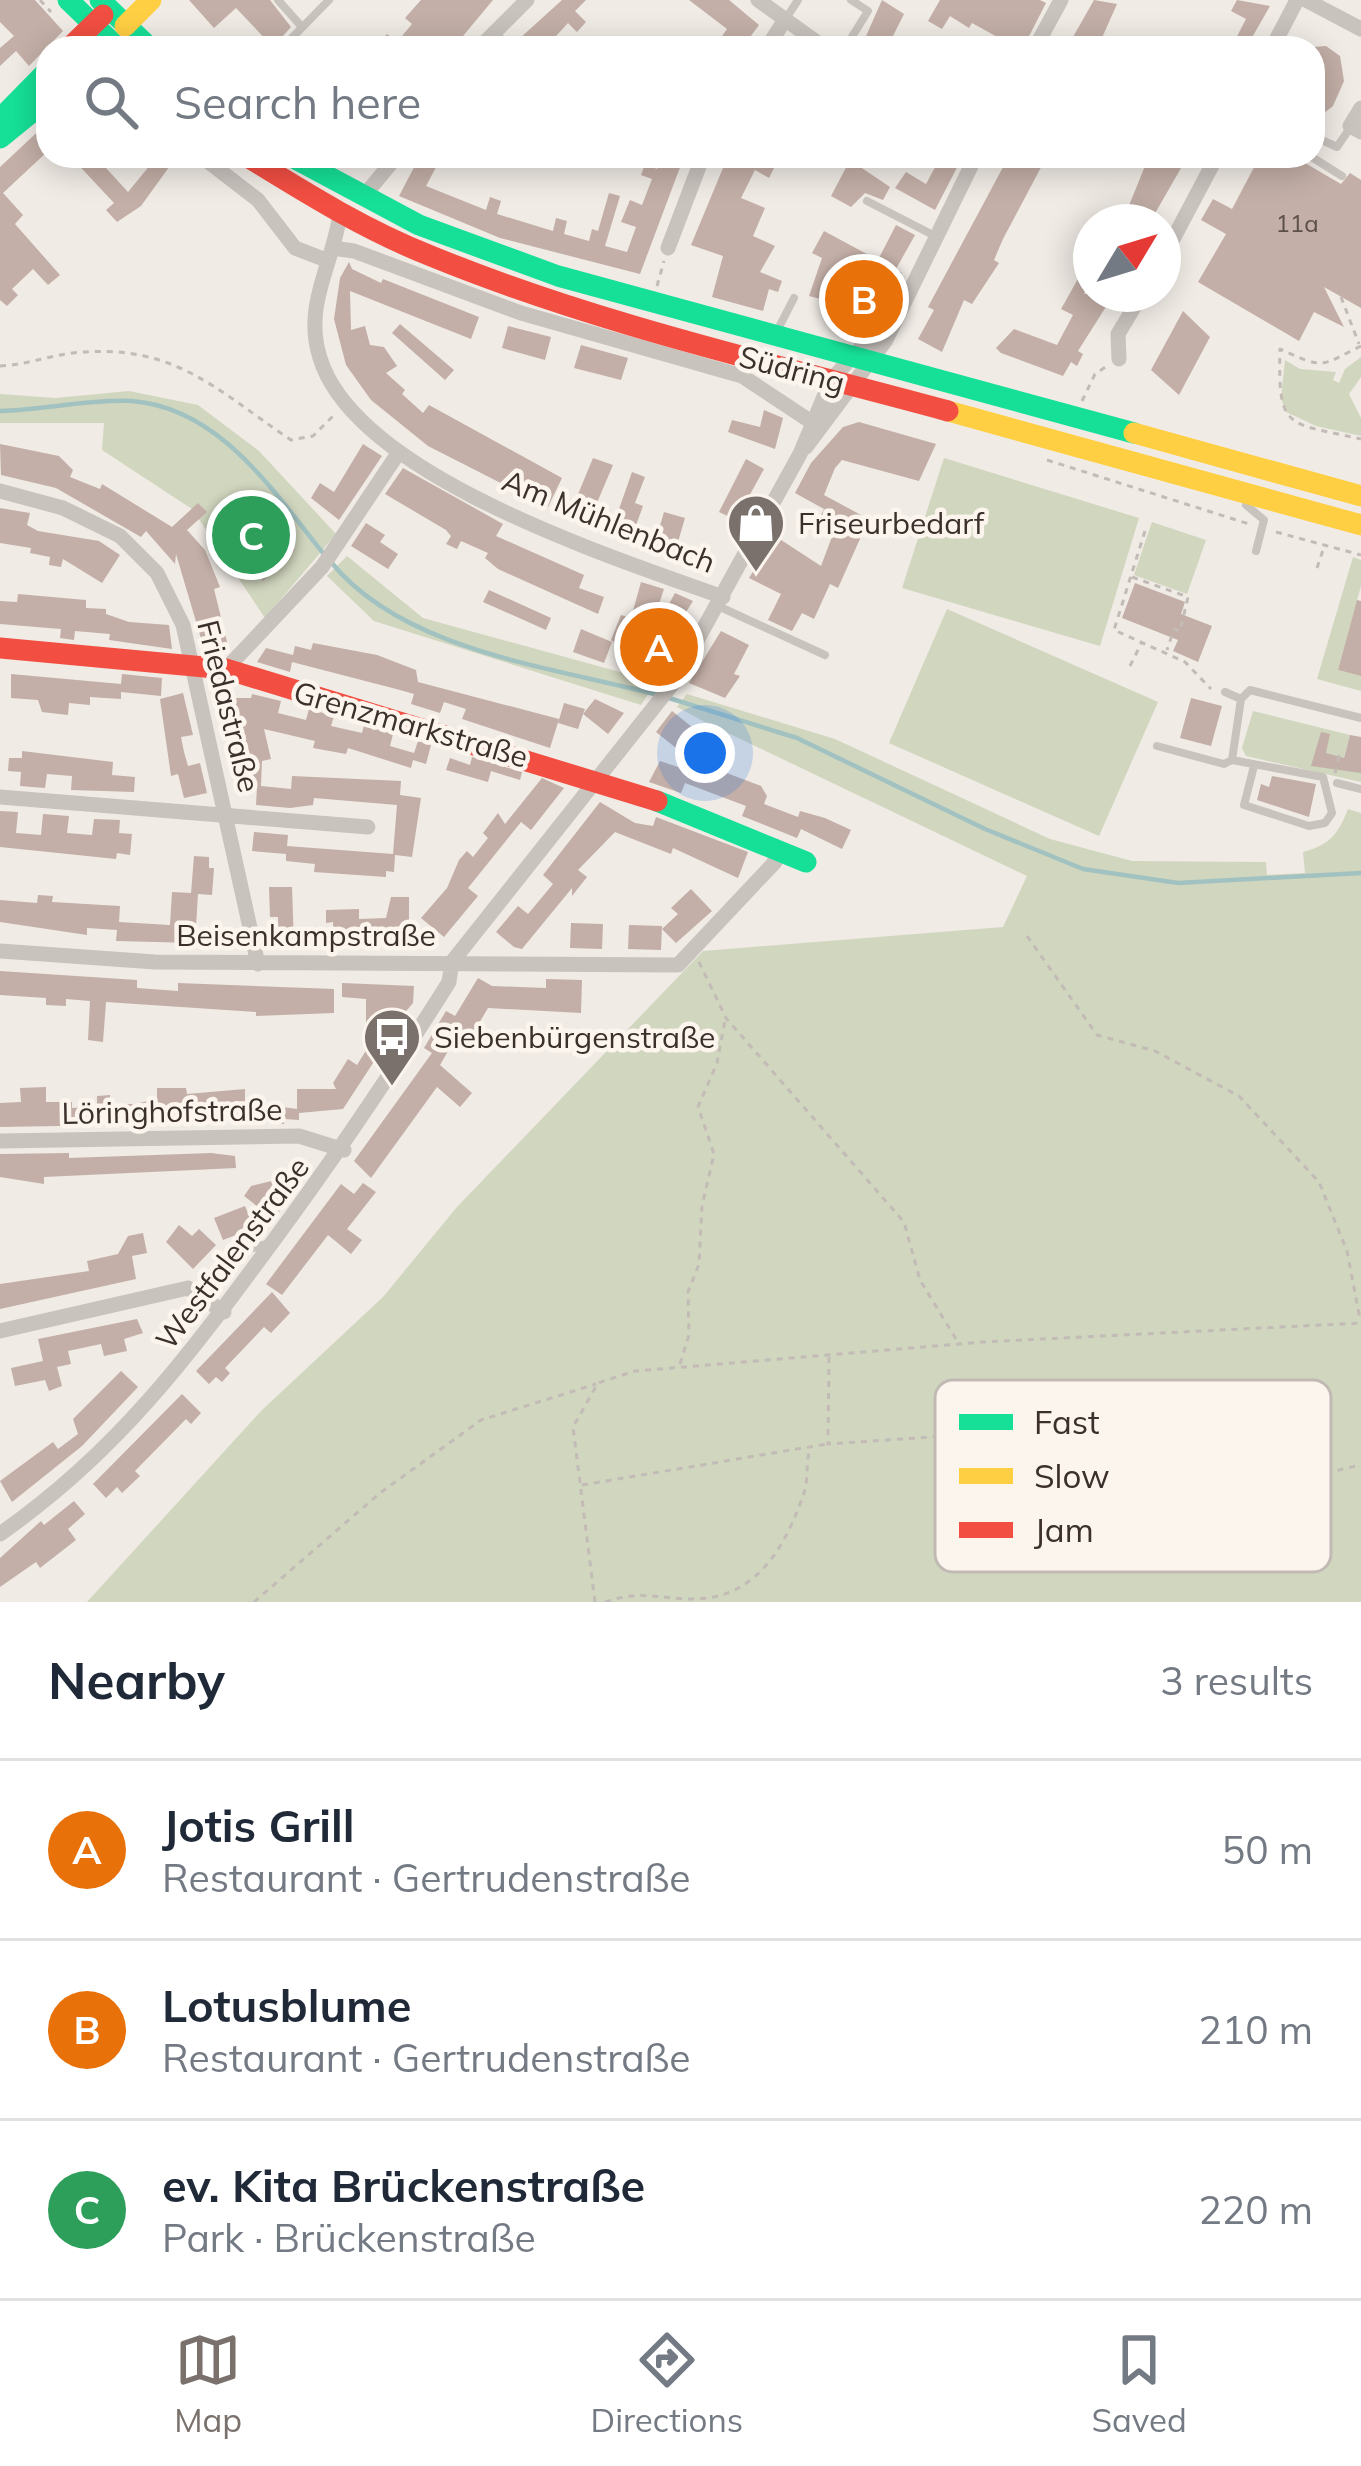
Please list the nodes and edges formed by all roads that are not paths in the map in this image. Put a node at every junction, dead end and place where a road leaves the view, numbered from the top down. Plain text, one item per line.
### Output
1 (151, 0) edge
2 (278, 0) edge
3 (329, 0) edge
4 (758, 0) edge
5 (798, 0) edge
6 (851, 0) edge
7 (1061, 0) edge
8 (1297, 0) edge
9 (1306, 0) edge
10 (521, 2) edge
11 (64, 10) edge
12 (784, 21) junction
13 (1357, 21) edge
14 (109, 24) edge
15 (302, 27) junction
16 (495, 33) junction
17 (293, 36) edge
18 (492, 36) edge
19 (499, 36) edge
20 (775, 36) edge
21 (807, 36) edge
22 (852, 36) edge
23 (1042, 36) edge
24 (1279, 36) edge
25 (36, 82) edge
26 (1361, 108) edge
27 (36, 109) edge
28 (0, 119) edge
29 (1356, 129) edge
30 (0, 138) edge
31 (1325, 142) edge
32 (1325, 165) edge
33 (216, 168) edge
34 (265, 168) edge
35 (311, 168) edge
36 (388, 168) edge
37 (693, 168) edge
38 (970, 168) edge
39 (1211, 168) edge
40 (1342, 176) dead end
41 (363, 197) junction
42 (867, 201) dead end
43 (340, 214) junction
44 (1181, 224) edge
45 (935, 236) junction
46 (668, 248) road end
47 (329, 254) junction
48 (794, 298) dead end
49 (1131, 312) edge
50 (775, 336) junction
51 (1119, 359) road end
52 (861, 360) junction
53 (831, 380) junction
54 (855, 386) junction
55 (810, 421) junction
56 (399, 452) junction
57 (800, 454) junction
58 (1115, 458) junction
59 (0, 491) edge
60 (1361, 496) edge
61 (1361, 525) edge
62 (1256, 551) dead end
63 (721, 602) junction
64 (0, 647) edge
65 (825, 655) dead end
66 (190, 666) junction
67 (226, 669) junction
68 (1225, 692) road end
69 (1241, 699) junction
70 (1361, 718) edge
71 (1157, 746) dead end
72 (1232, 760) junction
73 (1254, 766) junction
74 (595, 778) junction
75 (1337, 783) road end
76 (1361, 789) edge
77 (0, 797) edge
78 (229, 814) junction
79 (368, 827) dead end
80 (775, 846) junction
81 (806, 862) dead end
82 (0, 951) edge
83 (452, 962) junction
84 (258, 964) junction
85 (0, 1141) edge
86 (344, 1150) junction
87 (273, 1242) junction
88 (205, 1281) dead end
89 (224, 1312) junction
90 (0, 1331) edge
91 (3, 1527) edge

1 - 14 main road
2 - 15 lane
3 - 15 lane
4 - 12 street
5 - 12 lane
6 - 22 lane
7 - 23 street
8 - 24 street
9 - 13 street
10 - 16 street
11 - 14 main road
12 - 20 street
12 - 21 street
15 - 17 lane
16 - 18 street
16 - 19 lane
25 - 28 main road
26 - 29 street
27 - 30 main road
29 - 31 lane
32 - 40 lane
33 - 47 street, Südring
34 - 43 main road, Südring
35 - 41 main road, Südring
36 - 41 street
37 - 46 street
38 - 45 street
39 - 44 street
41 - 50 main road, Südring
42 - 45 lane
43 - 47 street, Am Mühlenbach
43 - 53 main road, Südring
45 - 52 street
47 - 55 street, Südring
47 - 56 street, Am Mühlenbach
48 - 50 lane
49 - 51 street
50 - 52 main road, Südring
52 - 53 street
52 - 54 street
52 - 60 main road, Südring
53 - 54 main road, Südring
53 - 55 street
54 - 57 street
54 - 58 main road, Südring
55 - 57 street
56 - 63 street, Am Mühlenbach
56 - 67 street
57 - 63 street, Beisenkampstraße
58 - 61 main road, Südring
58 - 62 lane
59 - 66 street, Friedastraße
63 - 65 lane
63 - 74 street, Beisenkampstraße
64 - 66 main road, Grenzmarkstraße
66 - 67 main road, Grenzmarkstraße
66 - 78 street, Friedastraße
67 - 74 main road, Grenzmarkstraße
68 - 69 lane
69 - 70 lane
69 - 72 lane
71 - 72 lane
72 - 73 lane
73 - 73 lane
74 - 80 main road, Grenzmarkstraße
74 - 83 street, Beisenkampstraße
75 - 76 lane
77 - 78 street
78 - 79 street
78 - 84 street, Friedastraße
80 - 81 main road, Grenzmarkstraße
80 - 83 street
82 - 84 street, Beisenkampstraße
83 - 84 street, Beisenkampstraße
83 - 86 street, Westfalenstraße
85 - 86 street, Löringhofstraße
86 - 87 street, Westfalenstraße
87 - 88 lane
87 - 89 street, Westfalenstraße
89 - 90 street
89 - 91 street, Westfalenstraße

